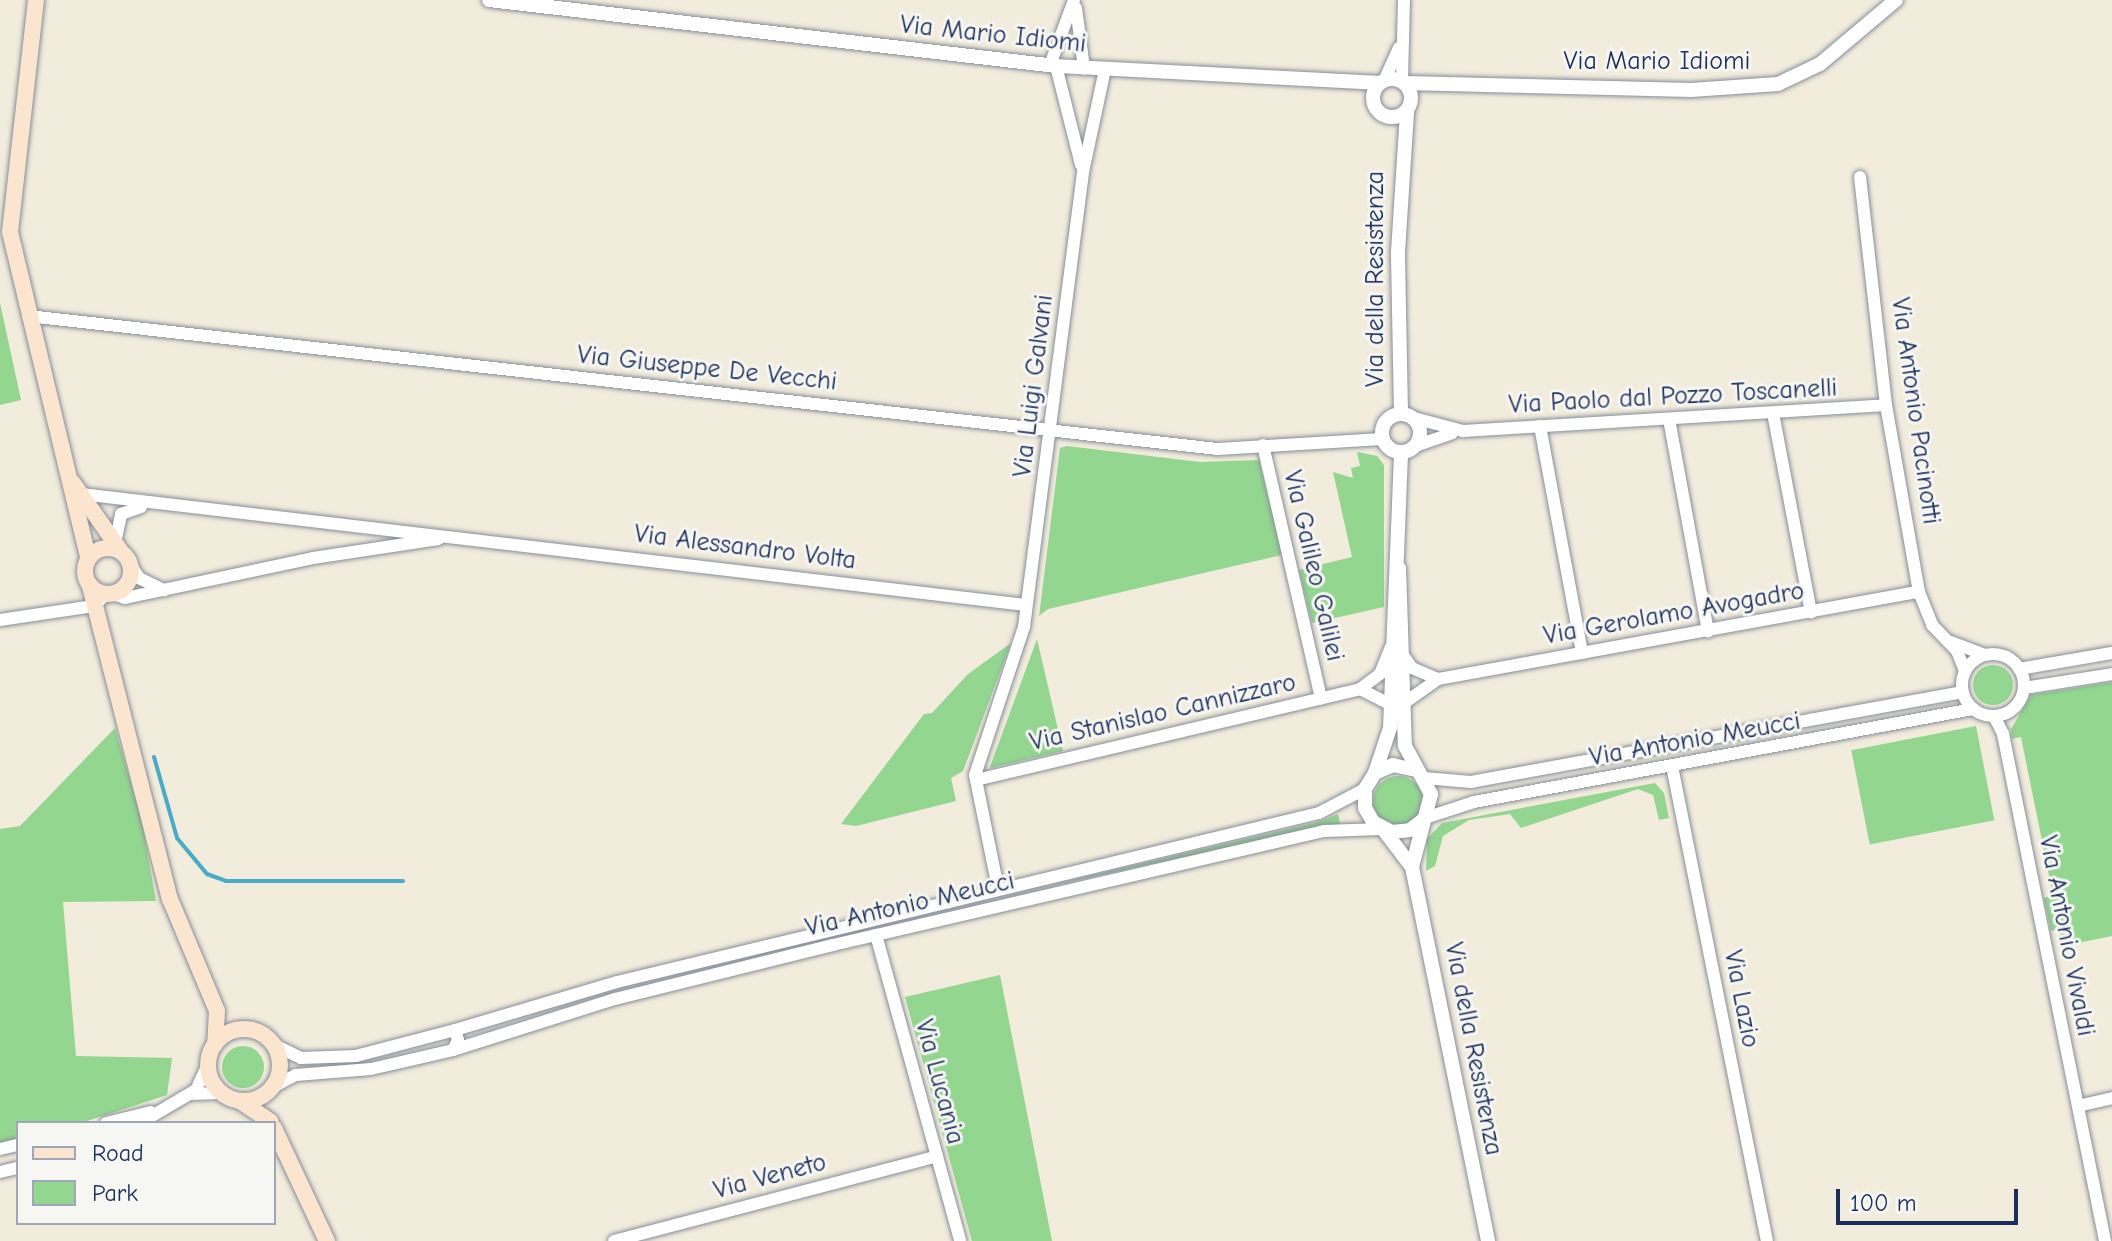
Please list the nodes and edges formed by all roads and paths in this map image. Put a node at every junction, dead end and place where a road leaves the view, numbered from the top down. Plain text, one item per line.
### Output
1 (36, 0) edge
2 (489, 0) edge
3 (1075, 0) edge
4 (1404, 0) edge
5 (1896, 0) edge
6 (1402, 41) junction
7 (1053, 65) junction
8 (1084, 68) junction
9 (1105, 69) junction
10 (1382, 81) junction
11 (1404, 82) junction
12 (1351, 83) junction
13 (1438, 85) junction
14 (1372, 98) junction
15 (1409, 106) junction
16 (1385, 116) junction
17 (1401, 145) junction
18 (1083, 172) junction
19 (1860, 177) dead end
20 (28, 316) junction
21 (1886, 405) junction
22 (1773, 413) junction
23 (1407, 416) junction
24 (1669, 419) junction
25 (1540, 426) junction
26 (1051, 429) junction
27 (1463, 431) junction
28 (1382, 439) junction
29 (1263, 445) junction
30 (1408, 449) junction
31 (66, 471) junction
32 (81, 494) junction
33 (153, 505) junction
34 (458, 536) junction
35 (121, 553) junction
36 (88, 558) junction
37 (1399, 568) junction
38 (164, 590) junction
39 (1919, 592) junction
40 (101, 593) junction
41 (1026, 605) junction
42 (69, 607) junction
43 (1811, 612) junction
44 (0, 620) edge
45 (1708, 631) junction
46 (1950, 641) junction
47 (1392, 642) junction
48 (1582, 653) junction
49 (2112, 653) edge
50 (1985, 655) junction
51 (1405, 658) junction
52 (2019, 669) junction
53 (1965, 671) junction
54 (2112, 674) edge
55 (1438, 679) junction
56 (2024, 688) junction
57 (1360, 689) junction
58 (1963, 692) junction
59 (1321, 698) junction
60 (1397, 704) junction
61 (1973, 709) junction
62 (2000, 714) junction
63 (1672, 766) junction
64 (1375, 773) junction
65 (1420, 774) junction
66 (976, 780) junction
67 (1365, 789) junction
68 (1425, 818) junction
69 (1382, 829) junction
70 (1412, 867) junction
71 (998, 888) junction
72 (876, 935) junction
73 (217, 1011) junction
74 (246, 1030) junction
75 (455, 1030) junction
76 (215, 1044) junction
77 (274, 1045) junction
78 (453, 1050) junction
79 (208, 1064) junction
80 (273, 1087) junction
81 (221, 1093) junction
82 (187, 1095) junction
83 (2112, 1098) edge
84 (240, 1101) junction
85 (2078, 1106) junction
86 (166, 1108) junction
87 (114, 1121) edge
88 (143, 1121) edge
89 (268, 1121) edge
90 (272, 1121) edge
91 (276, 1133) edge
92 (937, 1156) junction
93 (1483, 1240) edge
94 (327, 1241) edge
95 (614, 1241) edge
96 (960, 1241) edge
97 (1767, 1241) edge
98 (2105, 1241) edge

1 - 20 main road
2 - 7 street, Via Mario Idiomi
3 - 7 street
3 - 8 street
4 - 6 street
5 - 13 street, Via Mario Idiomi
6 - 10 street
6 - 11 street
7 - 8 street, Via Mario Idiomi
7 - 18 street, Via Luigi Galvani
8 - 9 street, Via Mario Idiomi
9 - 12 street, Via Mario Idiomi
9 - 18 street, Via Luigi Galvani
10 - 11 street
10 - 12 street, Via Mario Idiomi
10 - 14 street
11 - 13 street, Via Mario Idiomi
11 - 15 street
12 - 14 street
13 - 15 street
14 - 16 street
15 - 16 street
15 - 17 street, Via della Resistenza
16 - 17 street, Via della Resistenza
17 - 23 street, Via della Resistenza
18 - 26 street, Via Luigi Galvani
19 - 21 street, Via Antonio Pacinotti
20 - 26 street, Via Giuseppe De Vecchi
20 - 31 main road
21 - 22 street, Via Paolo dal Pozzo Toscanelli
21 - 39 street, Via Antonio Pacinotti
22 - 24 street, Via Paolo dal Pozzo Toscanelli
22 - 43 street
23 - 27 street, Via Paolo dal Pozzo Toscanelli
23 - 28 street
23 - 30 street, Via della Resistenza
24 - 25 street, Via Paolo dal Pozzo Toscanelli
24 - 45 street
25 - 27 street, Via Paolo dal Pozzo Toscanelli
25 - 48 street
26 - 29 street, Via Giuseppe De Vecchi
26 - 41 street, Via Luigi Galvani
27 - 30 street, Via Paolo dal Pozzo Toscanelli
28 - 29 street, Via Giuseppe De Vecchi
28 - 30 street
29 - 59 street, Via Galileo Galilei
30 - 37 street
31 - 32 main road
31 - 36 main road
32 - 33 street, Via Alessandro Volta
32 - 35 main road
33 - 34 street, Via Alessandro Volta
33 - 35 street
34 - 38 street, Via Alessandro Volta
34 - 41 street, Via Alessandro Volta
35 - 36 main road
35 - 38 street
35 - 40 main road
36 - 40 main road
37 - 47 street
37 - 51 street
38 - 40 street, Via Alessandro Volta
39 - 43 street, Via Gerolamo Avogadro
39 - 46 street, Via Antonio Pacinotti
40 - 42 street, Via Alessandro Volta
40 - 42 street
40 - 73 main road
41 - 66 street, Via Luigi Galvani
42 - 44 street, Via Alessandro Volta
43 - 45 street, Via Gerolamo Avogadro
45 - 48 street, Via Gerolamo Avogadro
46 - 50 street
46 - 53 street, Via Antonio Pacinotti
47 - 57 street
47 - 60 street
48 - 55 street, Via Gerolamo Avogadro
49 - 52 street
50 - 52 street
50 - 53 street
51 - 55 street
51 - 60 street
52 - 56 street
53 - 58 street
54 - 56 street
55 - 60 street, Via Gerolamo Avogadro
56 - 62 street
57 - 59 street, Via Stanislao Cannizzaro
57 - 60 street
58 - 61 street
58 - 65 street, Via Antonio Meucci
59 - 66 street, Via Stanislao Cannizzaro
60 - 64 street
60 - 65 street
61 - 62 street
61 - 63 street, Via Antonio Meucci
62 - 85 street, Via Antonio Vivaldi
63 - 68 street, Via Antonio Meucci
63 - 97 street, Via Lazio
64 - 65 street
64 - 67 street
65 - 68 street
66 - 71 street
67 - 69 street
67 - 71 street, Via Antonio Meucci
68 - 69 street
68 - 70 street, Via della Resistenza
69 - 70 street, Via della Resistenza
69 - 72 street, Via Antonio Meucci
70 - 93 street, Via della Resistenza
71 - 75 street, Via Antonio Meucci
72 - 78 street, Via Antonio Meucci
72 - 92 street, Via Lucania
73 - 74 main road
73 - 76 main road
74 - 76 main road
74 - 77 main road
75 - 77 street, Via Antonio Meucci
75 - 78 street
76 - 79 main road
77 - 80 main road
78 - 80 street, Via Antonio Meucci
79 - 81 main road
79 - 82 street
80 - 84 main road
80 - 90 main road
81 - 82 street
81 - 84 main road
82 - 86 street
83 - 85 street
84 - 89 main road
85 - 98 street, Via Antonio Vivaldi
86 - 87 street
86 - 88 street
91 - 94 main road
92 - 95 street, Via Veneto
92 - 96 street, Via Lucania

